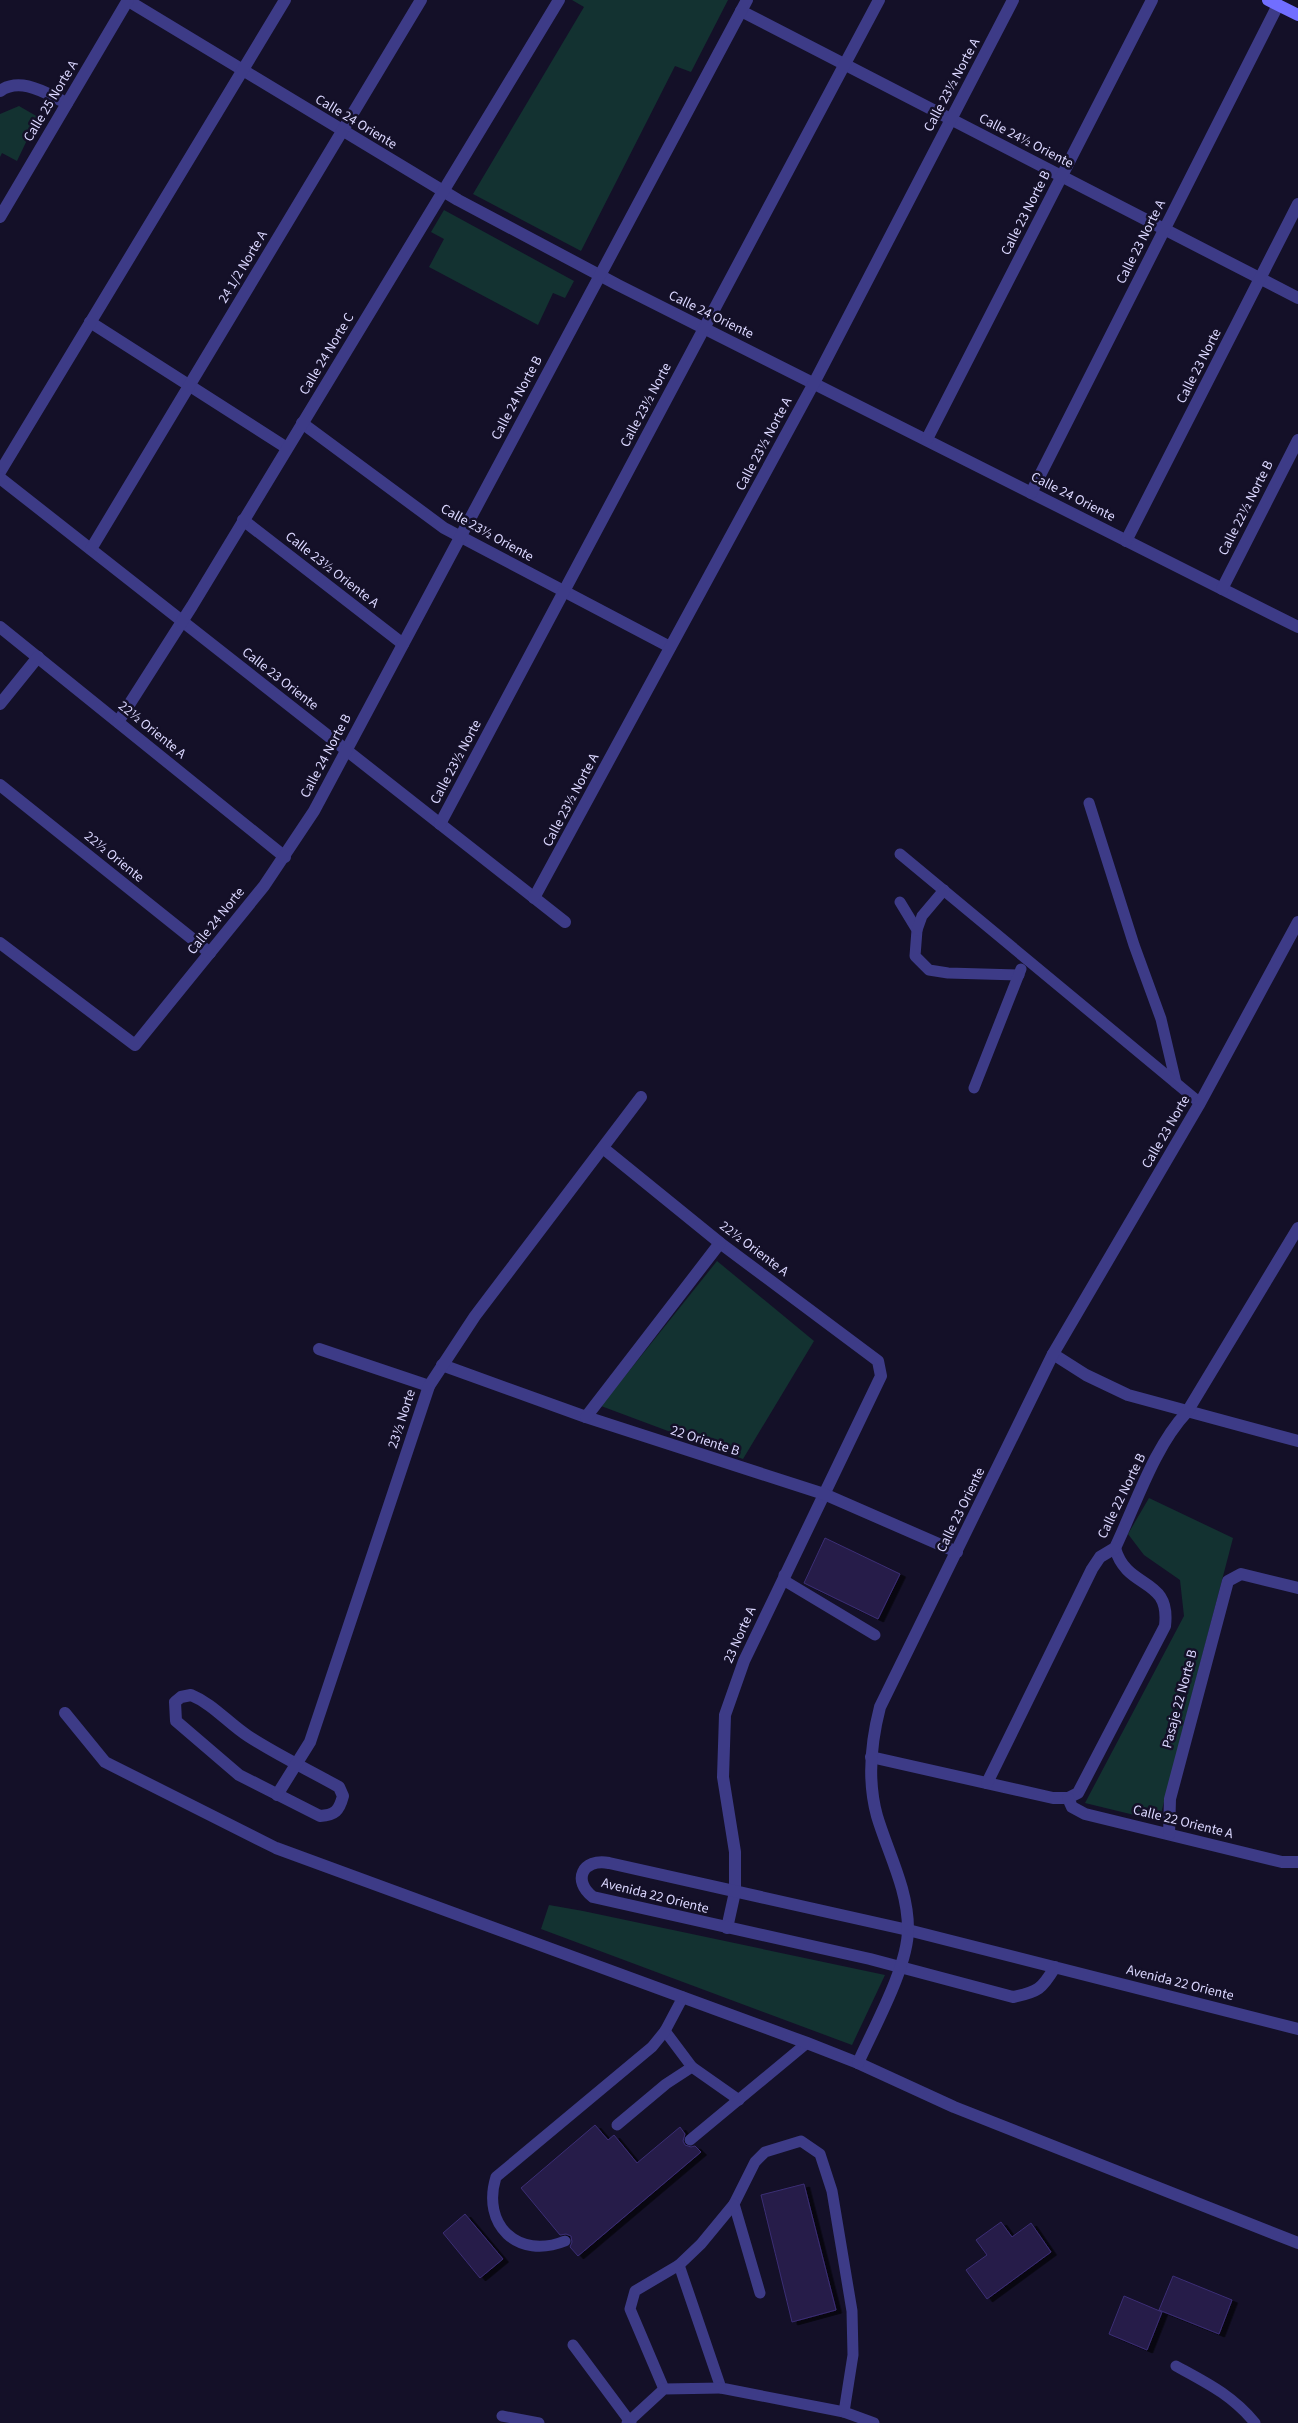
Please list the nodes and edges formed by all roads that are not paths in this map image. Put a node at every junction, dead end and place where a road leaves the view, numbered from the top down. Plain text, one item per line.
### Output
1 (128, 0) edge
2 (285, 0) edge
3 (421, 0) edge
4 (559, 0) edge
5 (879, 0) edge
6 (1013, 0) edge
7 (1152, 0) edge
8 (1273, 3) edge
9 (744, 6) edge
10 (1298, 15) edge
11 (845, 64) junction
12 (242, 71) junction
13 (0, 91) edge
14 (67, 103) junction
15 (951, 119) junction
16 (342, 131) junction
17 (1062, 176) junction
18 (443, 192) junction
19 (1298, 204) edge
20 (0, 217) edge
21 (1165, 229) junction
22 (600, 276) junction
23 (1260, 278) junction
24 (1298, 298) edge
25 (90, 322) junction
26 (704, 329) junction
27 (814, 383) junction
28 (189, 385) junction
29 (302, 423) junction
30 (927, 440) junction
31 (1298, 440) edge
32 (287, 448) junction
33 (0, 472) edge
34 (0, 478) edge
35 (1031, 493) junction
36 (243, 520) junction
37 (460, 538) junction
38 (1126, 541) junction
39 (91, 549) junction
40 (1222, 589) junction
41 (564, 592) junction
42 (182, 621) junction
43 (0, 627) edge
44 (1298, 628) edge
45 (403, 644) junction
46 (670, 647) junction
47 (38, 657) junction
48 (0, 704) edge
49 (118, 722) junction
50 (346, 750) junction
51 (0, 785) edge
52 (1089, 803) dead end
53 (314, 811) joint
54 (440, 824) junction
55 (900, 854) dead end
56 (285, 858) junction
57 (944, 890) junction
58 (534, 898) junction
59 (900, 902) dead end
60 (1298, 921) edge
61 (565, 922) dead end
62 (917, 930) junction
63 (0, 943) edge
64 (210, 953) junction
65 (1026, 958) junction
66 (1019, 975) junction
67 (1176, 1083) junction
68 (974, 1088) dead end
69 (641, 1097) dead end
70 (1200, 1103) junction
71 (603, 1148) junction
72 (1298, 1228) edge
73 (720, 1243) junction
74 (319, 1349) dead end
75 (1053, 1354) junction
76 (442, 1365) junction
77 (881, 1376) joint
78 (429, 1386) junction
79 (1188, 1412) junction
80 (586, 1418) junction
81 (1298, 1440) edge
82 (824, 1494) junction
83 (1115, 1548) junction
84 (957, 1552) junction
85 (784, 1575) junction
86 (1298, 1588) edge
87 (875, 1635) dead end
88 (65, 1713) dead end
89 (871, 1757) junction
90 (297, 1766) junction
91 (987, 1783) junction
92 (277, 1795) junction
93 (1068, 1798) junction
94 (1169, 1834) junction
95 (1298, 1862) edge
96 (735, 1892) junction
97 (727, 1928) junction
98 (908, 1930) junction
99 (900, 1967) junction
100 (1055, 1967) junction
101 (683, 1997) junction
102 (1298, 2029) edge
103 (665, 2031) junction
104 (806, 2043) junction
105 (858, 2063) junction
106 (692, 2067) junction
107 (739, 2100) junction
108 (617, 2125) dead end
109 (690, 2140) dead end
110 (734, 2204) junction
111 (565, 2241) dead end
112 (1298, 2243) edge
113 (679, 2265) junction
114 (760, 2293) dead end
115 (573, 2345) dead end
116 (1176, 2366) dead end
117 (721, 2388) junction
118 (664, 2389) junction
119 (844, 2412) junction
120 (502, 2416) dead end
121 (629, 2422) edge
122 (539, 2423) edge
123 (874, 2423) edge
124 (1254, 2423) edge

1 - 12 street, Calle 24 Oriente
1 - 14 street, Calle 25 Norte A
2 - 12 street
3 - 16 street, 24 1/2 Norte A
4 - 18 street, Calle 24 Norte C
5 - 11 street, Calle 23½ Norte
6 - 15 street, Calle 23½ Norte A
7 - 17 street, Calle 23 Norte B
8 - 10 street
8 - 21 street, Calle 23 Norte A
9 - 11 street, Calle 24½ Oriente
9 - 22 street, Calle 24 Norte B
11 - 15 street, Calle 24½ Oriente
11 - 26 street, Calle 23½ Norte
12 - 16 street, Calle 24 Oriente
12 - 25 street
13 - 14 street
14 - 20 street, Calle 25 Norte A
15 - 17 street, Calle 24½ Oriente
15 - 27 street, Calle 23½ Norte A
16 - 18 street, Calle 24 Oriente
16 - 28 street, 24 1/2 Norte A
17 - 21 street, Calle 24½ Oriente
17 - 30 street, Calle 23 Norte B
18 - 22 street, Calle 24 Oriente
18 - 29 street, Calle 24 Norte C
19 - 23 street, Calle 23 Norte
21 - 23 street, Calle 24½ Oriente
21 - 35 street, Calle 23 Norte A
22 - 26 street, Calle 24 Oriente
22 - 37 street, Calle 24 Norte B
23 - 24 street, Calle 24½ Oriente
23 - 38 street, Calle 23 Norte
25 - 28 street
25 - 33 street
26 - 27 street, Calle 24 Oriente
26 - 41 street, Calle 23½ Norte
27 - 30 street, Calle 24 Oriente
27 - 46 street, Calle 23½ Norte A
28 - 32 street
28 - 39 street, 24 1/2 Norte A
29 - 32 street, Calle 24 Norte C
29 - 37 street, Calle 23½ Oriente
30 - 35 street, Calle 24 Oriente
31 - 40 street, Calle 22½ Norte B
32 - 36 street, Calle 24 Norte C
34 - 39 street, Calle 23 Oriente
35 - 38 street, Calle 24 Oriente
36 - 42 street, Calle 24 Norte C
36 - 45 street, Calle 23½ Oriente A
37 - 41 street, Calle 23½ Oriente
37 - 45 street, Calle 24 Norte B
38 - 40 street, Calle 24 Oriente
39 - 42 street, Calle 23 Oriente
40 - 44 street, Calle 24 Oriente
41 - 46 street, Calle 23½ Oriente
41 - 54 street, Calle 23½ Norte
42 - 49 street, Calle 24 Norte C
42 - 50 street, Calle 23 Oriente
43 - 47 street, 22½ Oriente A
45 - 50 street, Calle 24 Norte B
46 - 58 street, Calle 23½ Norte A
47 - 48 street
47 - 49 street, 22½ Oriente A
49 - 56 street, 22½ Oriente A
50 - 53 street, Calle 24 Norte B
50 - 54 street, Calle 23 Oriente
51 - 64 street, 22½ Oriente
52 - 67 lane
53 - 56 street, Calle 24 Norte
54 - 58 street, Calle 23 Oriente
55 - 57 lane
56 - 64 street, Calle 24 Norte
57 - 62 lane
57 - 65 lane
58 - 61 street, Calle 23 Oriente
59 - 62 lane
60 - 70 street, Calle 23 Norte
62 - 66 lane
63 - 64 street, Calle 24 Norte
65 - 66 lane
65 - 67 lane
66 - 68 lane
67 - 70 lane
69 - 71 street, 23½ Norte
70 - 75 street, Calle 23 Norte
71 - 73 street, 22½ Oriente A
71 - 76 street, 23½ Norte
72 - 79 street, Calle 22 Norte B
73 - 77 street, 22½ Oriente A
73 - 80 street
74 - 78 street
75 - 79 street
75 - 84 street, Calle 23 Oriente
76 - 78 street, 23½ Norte
76 - 80 street, 22 Oriente B
77 - 82 street, 23 Norte A
78 - 90 street, 23½ Norte
79 - 81 street
79 - 83 street, Calle 22 Norte B
80 - 82 street, 22 Oriente B
82 - 84 street, 22 Oriente B
82 - 85 street, 23 Norte A
83 - 91 street, Calle 22 Norte B
83 - 93 street
84 - 89 street, Calle 23 Oriente
85 - 87 lane
85 - 96 street, 23 Norte A
86 - 94 street, Pasaje 22 Norte B
88 - 101 street
89 - 91 street
89 - 98 street, Calle 23 Oriente
90 - 92 street, 23½ Norte
90 - 92 street
90 - 92 street
91 - 93 street
93 - 94 street, Calle 22 Oriente A
94 - 95 street, Calle 22 Oriente A
96 - 97 street, 23 Norte A
96 - 97 street, Avenida 22 Oriente
96 - 98 street, Avenida 22 Oriente
97 - 99 street, Avenida 22 Oriente
98 - 99 street, Calle 23 Oriente
98 - 100 street, Avenida 22 Oriente
99 - 100 street, Avenida 22 Oriente
99 - 105 street, Calle 23 Oriente
100 - 102 street, Avenida 22 Oriente
101 - 103 lane
101 - 104 street
103 - 106 lane
103 - 111 lane
104 - 105 street
104 - 107 lane
105 - 112 street
106 - 107 lane
106 - 108 lane
107 - 109 lane
110 - 113 lane
110 - 114 lane
110 - 119 lane
113 - 117 lane
113 - 118 lane
115 - 121 lane
116 - 124 lane
117 - 118 lane
117 - 119 lane
118 - 121 lane
119 - 123 lane
120 - 122 lane

